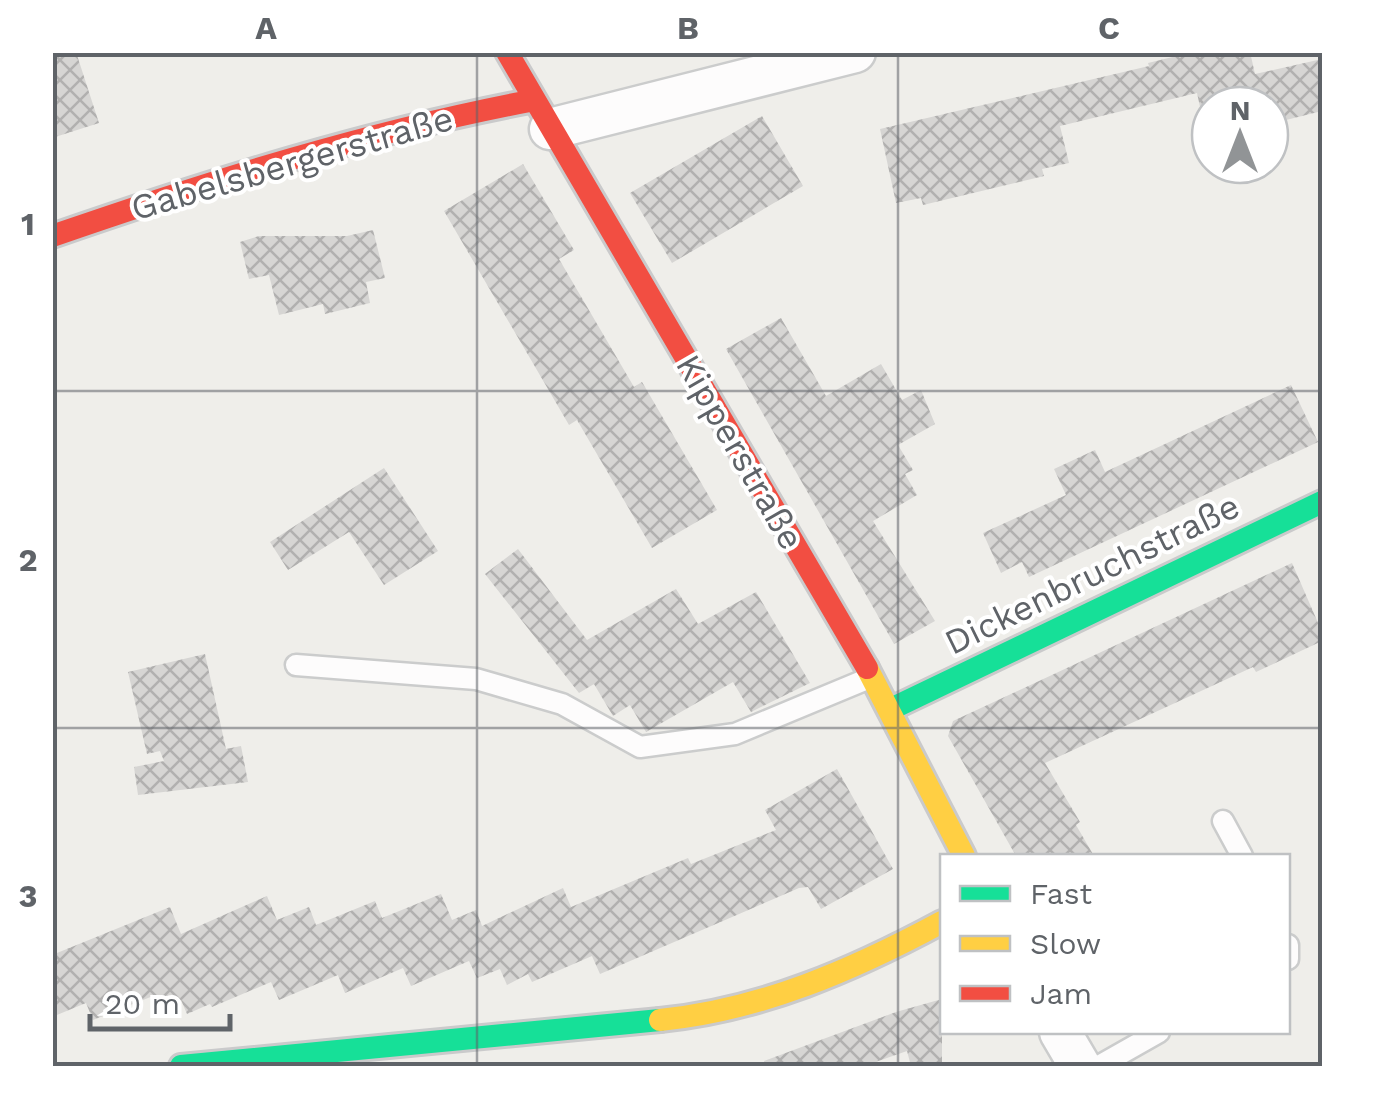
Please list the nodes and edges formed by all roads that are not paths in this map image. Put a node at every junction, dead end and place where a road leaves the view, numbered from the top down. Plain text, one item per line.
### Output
1 (507, 52) edge
2 (855, 52) edge
3 (543, 115) junction
4 (52, 236) edge
5 (1322, 502) edge
6 (296, 664) dead end
7 (872, 677) junction
8 (891, 709) junction
9 (1223, 821) dead end
10 (963, 854) edge
11 (1241, 854) edge
12 (940, 923) edge
13 (1061, 1034) edge
14 (1155, 1034) edge
15 (182, 1066) edge
16 (1080, 1066) edge
17 (1099, 1066) edge

1 - 3 street, Kipperstraße
2 - 3 street, Gabelsbergerstraße
3 - 4 street, Gabelsbergerstraße
3 - 7 street, Kipperstraße
5 - 8 street, Dickenbruchstraße
6 - 7 lane
7 - 8 street, Kipperstraße
8 - 10 street, Kipperstraße
9 - 11 lane
12 - 15 street
13 - 16 street
14 - 17 lane

